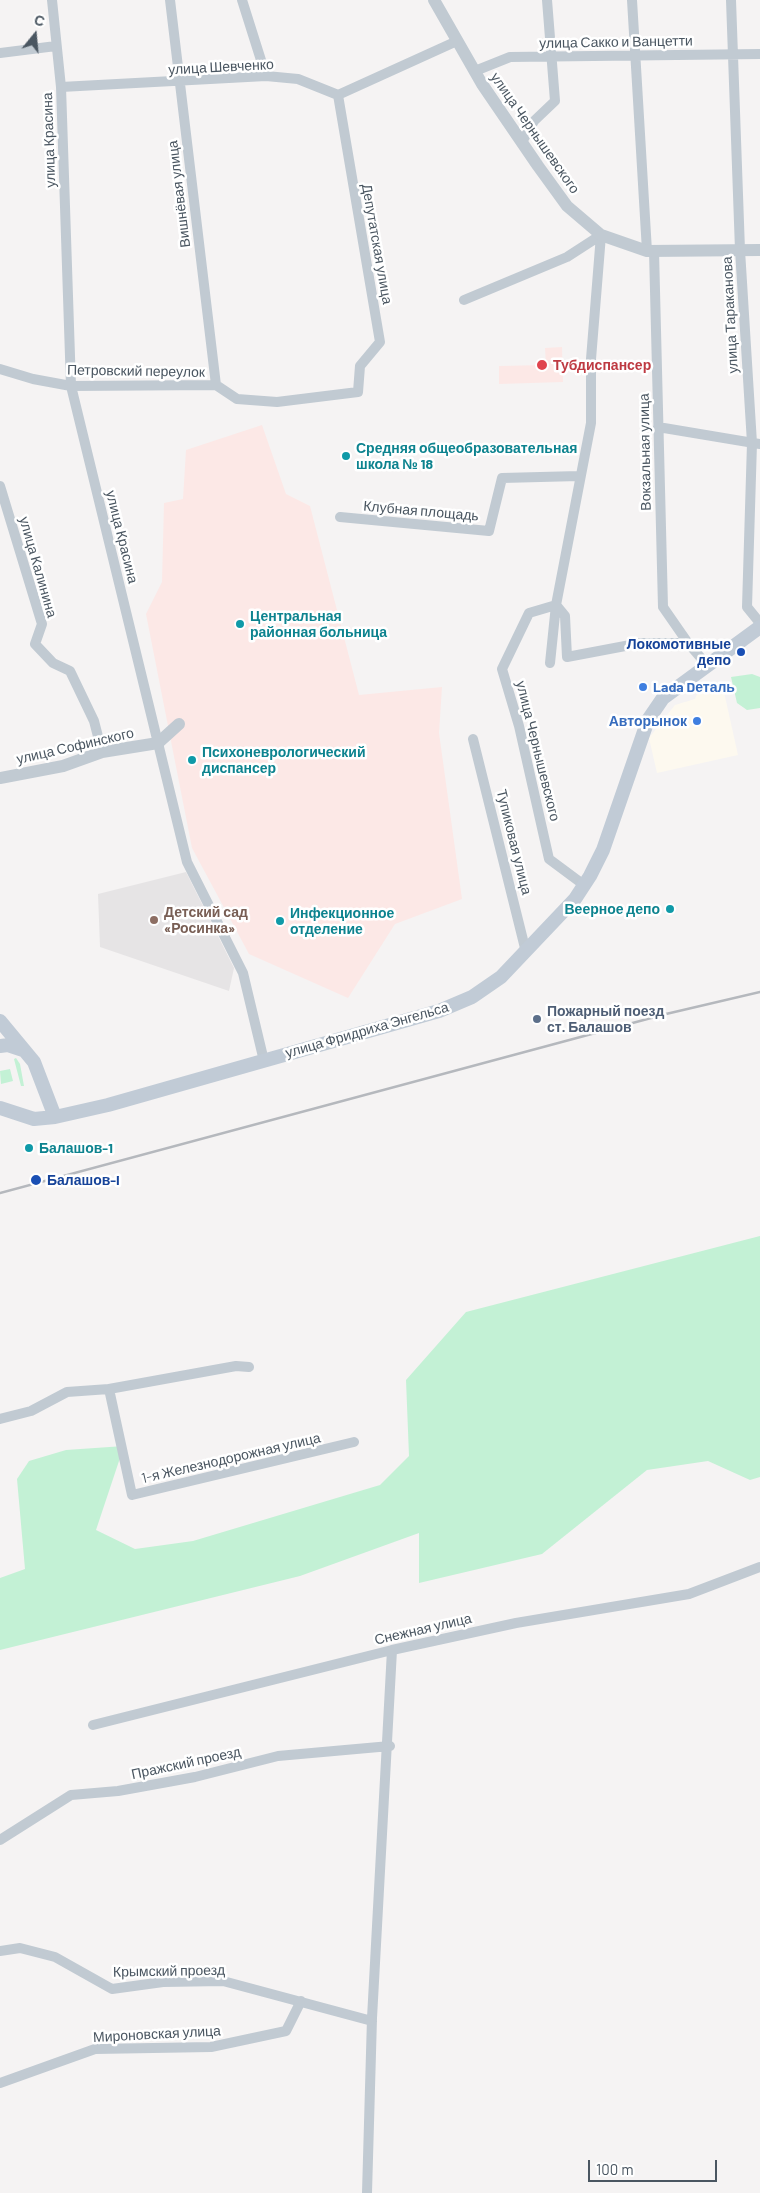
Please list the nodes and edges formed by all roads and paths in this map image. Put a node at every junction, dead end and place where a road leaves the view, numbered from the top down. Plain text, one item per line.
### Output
1 (52, 0) edge
2 (170, 0) edge
3 (242, 0) edge
4 (434, 0) edge
5 (547, 0) edge
6 (632, 0) edge
7 (731, 0) edge
8 (458, 41) junction
9 (56, 46) junction
10 (0, 53) edge
11 (733, 54) junction
12 (760, 54) edge
13 (551, 57) junction
14 (635, 57) junction
15 (475, 71) junction
16 (266, 76) junction
17 (180, 82) junction
18 (61, 87) junction
19 (338, 95) junction
20 (522, 142) junction
21 (601, 235) junction
22 (740, 250) junction
23 (760, 250) edge
24 (651, 251) junction
25 (464, 300) dead end
26 (0, 369) edge
27 (216, 385) junction
28 (71, 386) junction
29 (358, 392) joint
30 (658, 428) junction
31 (756, 444) edge
32 (579, 476) junction
33 (0, 486) edge
34 (340, 517) dead end
35 (556, 605) junction
36 (760, 625) edge
37 (688, 643) junction
38 (550, 663) dead end
39 (707, 665) junction
40 (179, 724) dead end
41 (473, 739) dead end
42 (158, 743) junction
43 (102, 752) junction
44 (0, 778) edge
45 (584, 885) junction
46 (526, 952) junction
47 (0, 1021) edge
48 (0, 1046) edge
49 (24, 1050) junction
50 (264, 1061) junction
51 (0, 1108) edge
52 (55, 1117) junction
53 (249, 1367) dead end
54 (109, 1389) junction
55 (0, 1419) edge
56 (354, 1442) dead end
57 (760, 1567) edge
58 (392, 1650) junction
59 (93, 1725) dead end
60 (388, 1746) junction
61 (0, 1840) edge
62 (0, 1951) edge
63 (301, 2001) junction
64 (372, 2022) junction
65 (0, 2083) edge
66 (367, 2193) edge

1 - 9 street, улица Красина
2 - 17 street, Вишнёвая улица
3 - 16 street
4 - 8 street, улица Чернышевского
5 - 13 street
6 - 14 street, Вокзальная улица
7 - 11 street, улица Тараканова
8 - 15 street, улица Чернышевского
8 - 19 street
9 - 10 street
9 - 18 street, улица Красина
11 - 12 street, улица Сакко и Ванцетти
11 - 14 street, улица Сакко и Ванцетти
11 - 22 street, улица Тараканова
13 - 14 street, улица Сакко и Ванцетти
13 - 15 street, улица Сакко и Ванцетти
13 - 20 street
14 - 24 street, Вокзальная улица
15 - 20 street, улица Чернышевского
16 - 17 street, улица Шевченко
16 - 19 street, улица Шевченко
17 - 18 street, улица Шевченко
17 - 27 street, Вишнёвая улица
18 - 28 street, улица Красина
19 - 29 street, Депутатская улица
20 - 21 street, улица Чернышевского
21 - 24 street
21 - 25 street
21 - 32 street
22 - 23 street
22 - 24 street
22 - 31 street, улица Тараканова
24 - 30 street, Вокзальная улица
26 - 28 street, Петровский переулок
27 - 28 street, Петровский переулок
27 - 29 street, Петровский переулок
28 - 42 street, улица Красина
30 - 31 street
30 - 37 street, Вокзальная улица
31 - 36 street, улица Тараканова
32 - 34 street, Клубная площадь
32 - 35 street
33 - 43 street, улица Калинина
35 - 37 street
35 - 38 street
35 - 45 street, улица Чернышевского
36 - 39 main road, улица Фридриха Энгельса
37 - 39 street, Вокзальная улица
39 - 45 main road, улица Фридриха Энгельса
40 - 42 street
41 - 46 street, Тупиковая улица
42 - 43 street, улица Софинского
42 - 50 street, улица Красина
43 - 44 street, улица Софинского
45 - 46 main road, улица Фридриха Энгельса
46 - 50 main road, улица Фридриха Энгельса
47 - 49 main road
48 - 49 main road
49 - 52 main road
50 - 52 main road, улица Фридриха Энгельса
51 - 52 main road, улица Фридриха Энгельса
53 - 54 street
54 - 55 street
54 - 56 street, 1-я Железнодорожная улица
57 - 58 street, Снежная улица
58 - 59 street, Снежная улица
58 - 60 street
60 - 61 street, Пражский проезд
60 - 64 street
62 - 63 street, Крымский проезд
63 - 64 street, Крымский проезд
63 - 65 street, Мироновская улица
64 - 66 street

